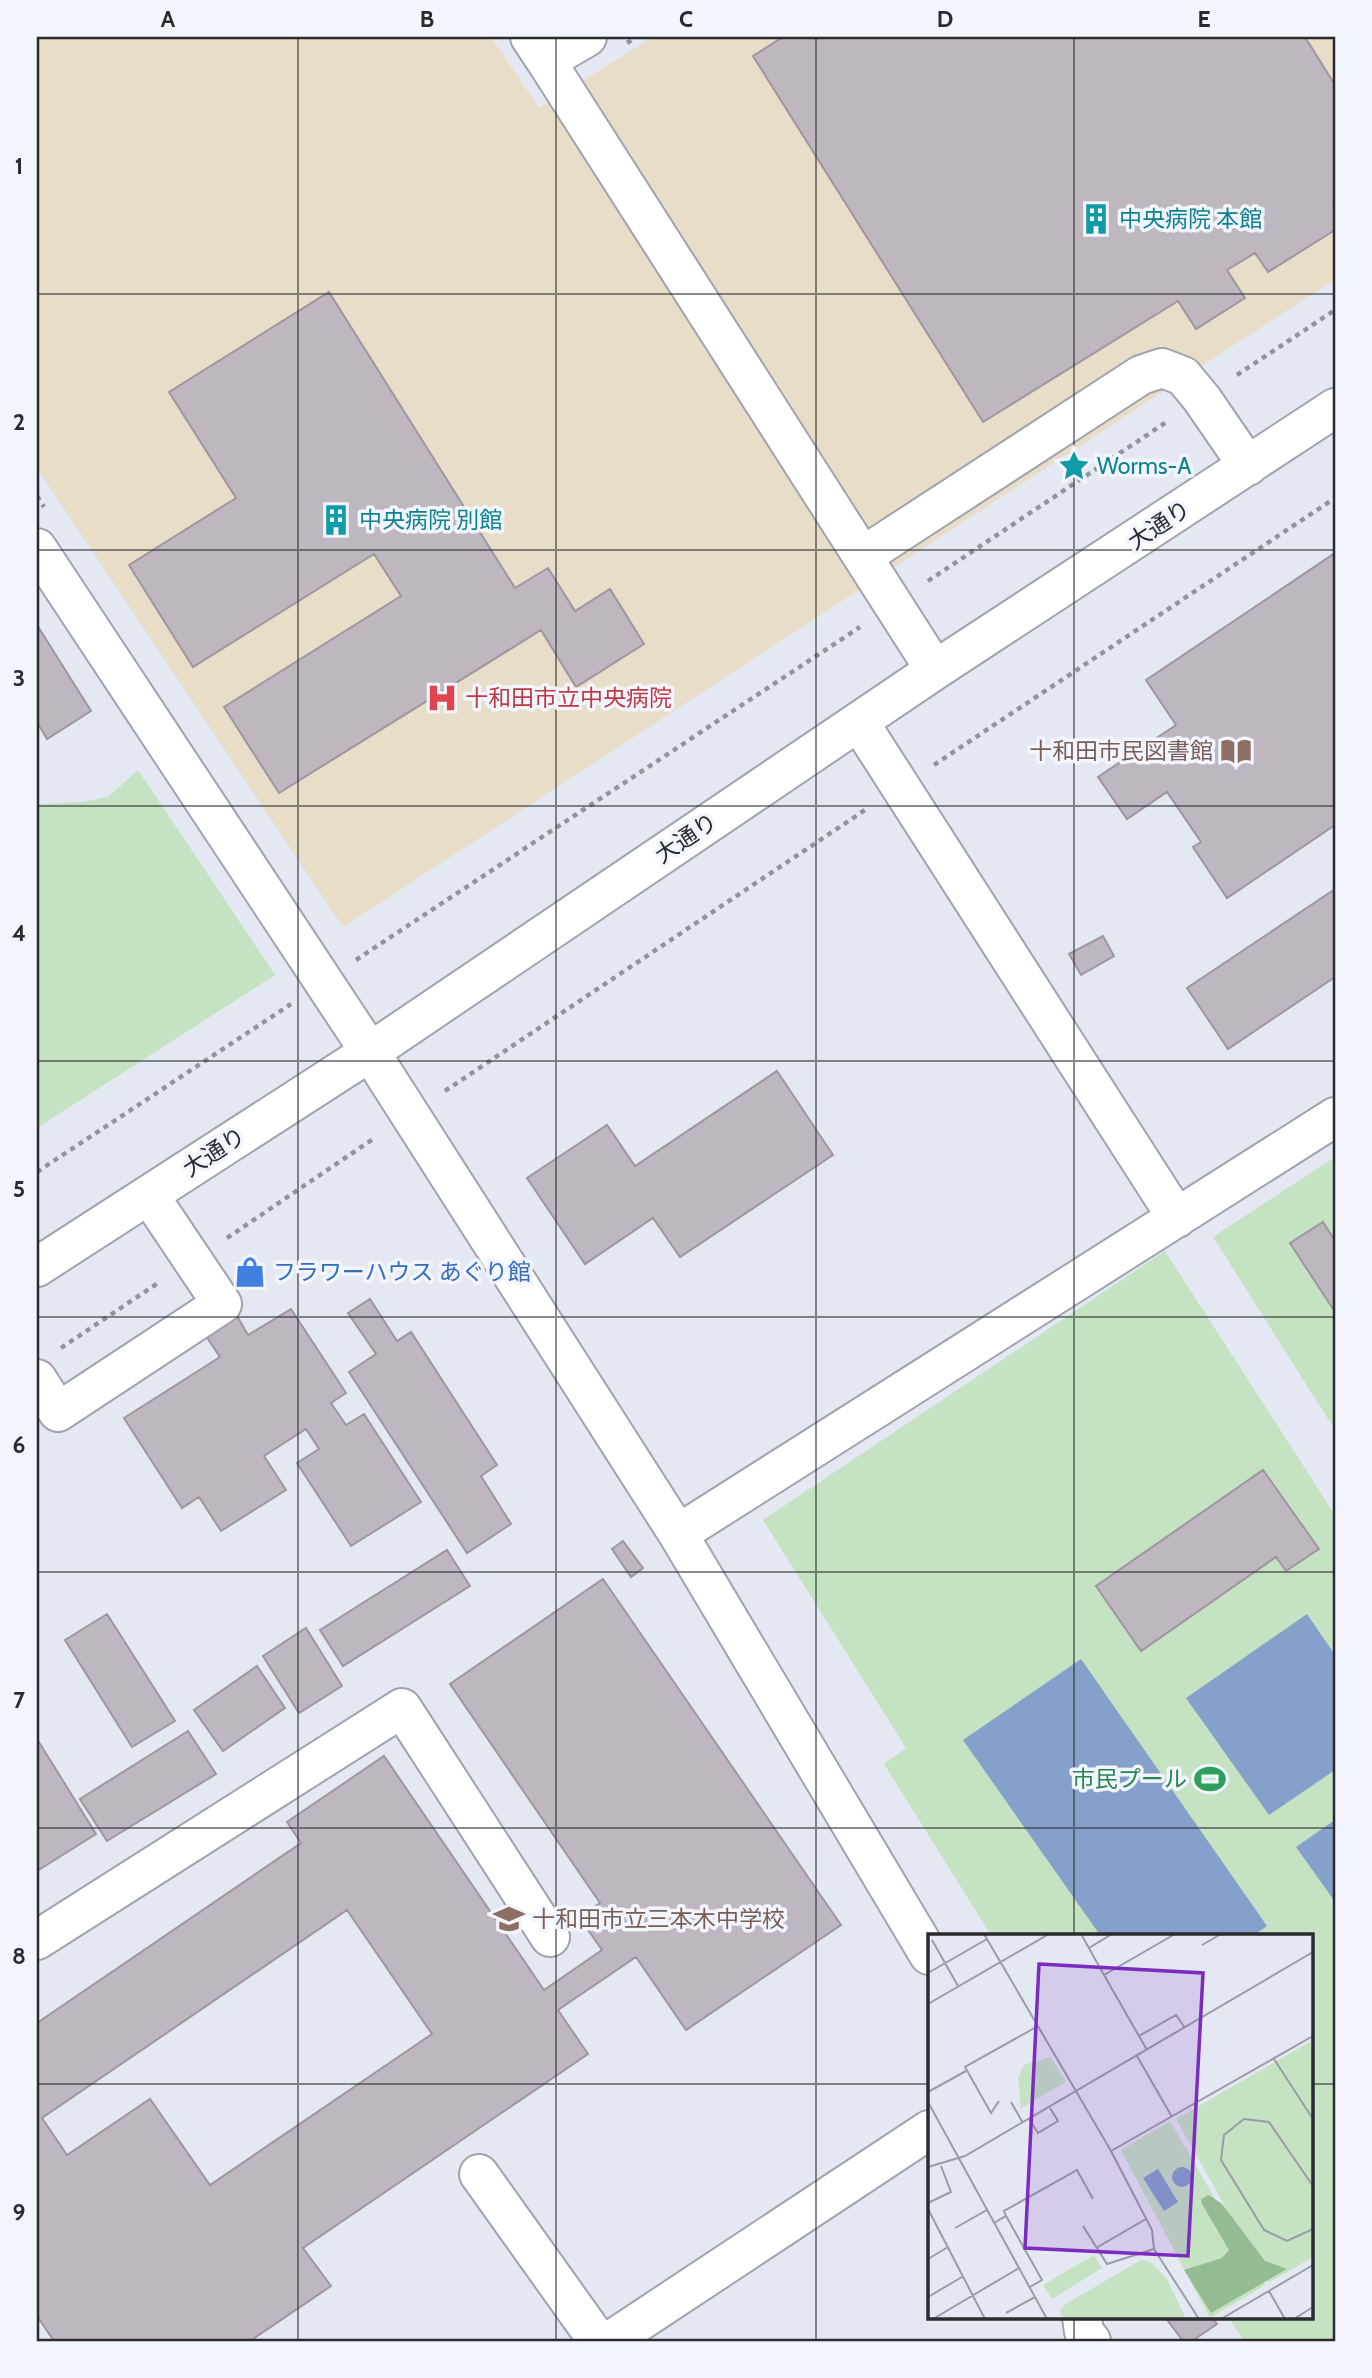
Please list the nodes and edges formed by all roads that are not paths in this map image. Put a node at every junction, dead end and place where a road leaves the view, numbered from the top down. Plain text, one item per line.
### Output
1 (587, 37) edge
2 (538, 49) edge
3 (1335, 408) edge
4 (1248, 467) junction
5 (37, 548) edge
6 (863, 556) junction
7 (935, 670) junction
8 (859, 722) junction
9 (370, 1052) junction
10 (1335, 1117) edge
11 (149, 1195) junction
12 (1177, 1218) junction
13 (37, 1267) edge
14 (48, 1364) edge
15 (678, 1534) junction
16 (550, 1937) dead end
17 (37, 1940) edge
18 (928, 1953) edge
19 (928, 2131) edge
20 (479, 2174) dead end
21 (598, 2341) edge
22 (610, 2341) edge

1 - 2 street
2 - 6 street
3 - 4 street, 大通り
4 - 6 street
4 - 7 street, 大通り
5 - 9 street
6 - 7 street
7 - 8 street, 大通り
8 - 9 street, 大通り
8 - 12 street
9 - 11 street, 大通り
9 - 15 street
10 - 12 street
11 - 13 street, 大通り
11 - 14 street
12 - 15 street
15 - 18 street
16 - 17 street
19 - 22 street
20 - 21 street

